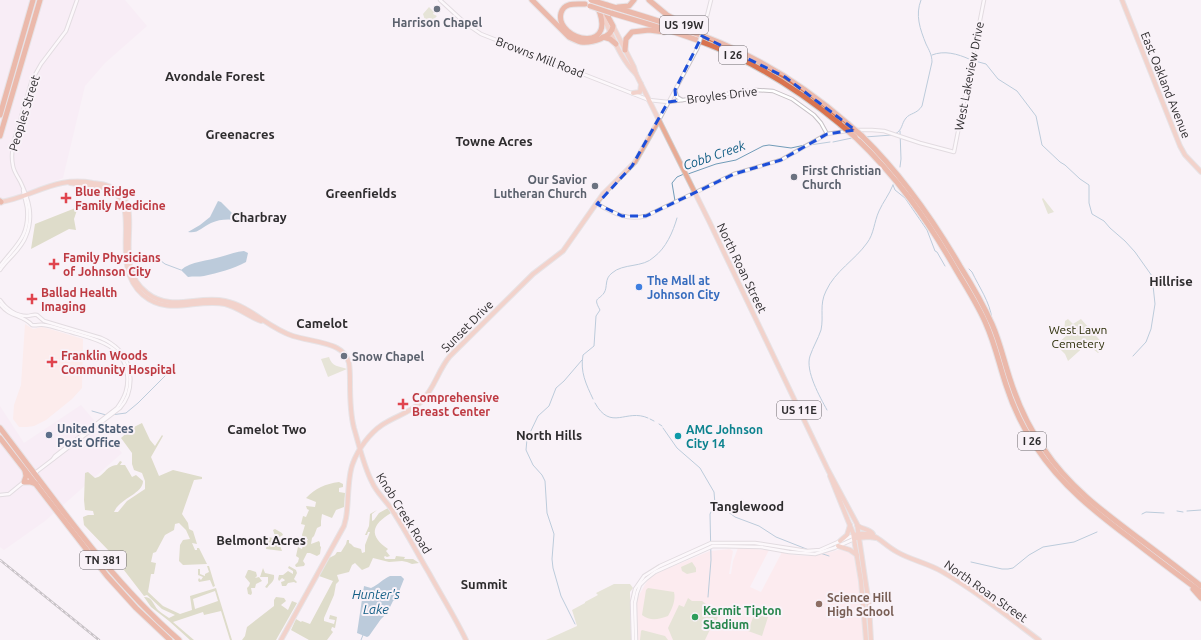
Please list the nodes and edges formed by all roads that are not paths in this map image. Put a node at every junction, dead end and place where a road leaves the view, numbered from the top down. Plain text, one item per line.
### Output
1 (33, 0) edge
2 (40, 0) edge
3 (77, 0) edge
4 (440, 0) edge
5 (532, 0) edge
6 (572, 0) edge
7 (634, 0) edge
8 (649, 0) edge
9 (711, 0) edge
10 (984, 0) edge
11 (1122, 0) edge
12 (600, 1) edge
13 (590, 2) edge
14 (609, 5) junction
15 (600, 12) junction
16 (613, 26) junction
17 (611, 32) junction
18 (602, 38) junction
19 (616, 44) junction
20 (708, 44) junction
21 (722, 44) junction
22 (625, 50) junction
23 (636, 74) junction
24 (641, 84) junction
25 (675, 90) junction
26 (633, 93) junction
27 (649, 100) junction
28 (682, 100) junction
29 (668, 102) junction
30 (0, 115) edge
31 (659, 120) junction
32 (827, 134) junction
33 (0, 136) edge
34 (1201, 172) edge
35 (107, 187) junction
36 (695, 193) junction
37 (25, 195) junction
38 (0, 202) edge
39 (597, 204) junction
40 (126, 214) junction
41 (129, 224) junction
42 (125, 229) junction
43 (127, 235) junction
44 (125, 241) junction
45 (128, 246) junction
46 (125, 252) junction
47 (0, 266) edge
48 (0, 270) edge
49 (141, 290) junction
50 (0, 300) edge
51 (158, 300) junction
52 (170, 303) junction
53 (0, 304) edge
54 (187, 304) junction
55 (229, 304) junction
56 (162, 305) junction
57 (246, 310) junction
58 (31, 315) junction
59 (249, 315) junction
60 (258, 316) junction
61 (40, 319) junction
62 (29, 322) junction
63 (265, 322) junction
64 (38, 325) junction
65 (0, 428) edge
66 (0, 438) edge
67 (361, 449) junction
68 (53, 459) junction
69 (24, 468) junction
70 (828, 470) junction
71 (33, 475) junction
72 (24, 482) junction
73 (36, 485) junction
74 (0, 495) edge
75 (843, 507) junction
76 (850, 523) junction
77 (857, 524) junction
78 (857, 536) junction
79 (869, 537) junction
80 (876, 538) junction
81 (839, 544) junction
82 (860, 545) junction
83 (857, 555) junction
84 (1173, 567) junction
85 (860, 576) junction
86 (865, 576) junction
87 (1189, 576) junction
88 (1184, 580) junction
89 (1201, 582) edge
90 (1201, 586) edge
91 (1201, 592) edge
92 (1201, 598) edge
93 (170, 640) edge
94 (179, 640) edge
95 (280, 640) edge
96 (466, 640) edge
97 (633, 640) edge
98 (636, 640) edge
99 (866, 640) edge
100 (871, 640) edge
101 (1039, 640) edge

1 - 30 highway
2 - 33 highway
3 - 37 street, Peoples Street
4 - 26 street, Browns Mill Road
5 - 18 highway
6 - 13 highway, I 26
7 - 14 highway
8 - 21 highway, US 19W
9 - 25 street, Sunset Drive, bridge
10 - 32 street, West Lakeview Drive
11 - 34 main road, East Oakland Avenue
12 - 16 highway, North Roan Street / US 11E
13 - 14 highway, I 26, bridge
13 - 15 highway, North Roan Street / US 11E
13 - 15 highway
13 - 20 highway, I 26, bridge
14 - 21 highway, I 26
15 - 17 main road, North Roan Street / US 11E
16 - 17 highway
16 - 22 main road, North Roan Street / US 11E
17 - 18 highway
17 - 19 main road, North Roan Street / US 11E
18 - 19 highway
19 - 23 main road, North Roan Street / US 11E
20 - 22 highway
20 - 84 highway, I 26, bridge
21 - 84 highway, I 26, bridge
22 - 23 main road, North Roan Street / US 11E
23 - 24 main road, North Roan Street / US 11E
24 - 26 main road
24 - 27 main road, North Roan Street / US 11E
25 - 28 street
25 - 29 street, Sunset Drive
26 - 27 street, Browns Mill Road
27 - 29 street, Broyles Drive
27 - 31 main road, North Roan Street / US 11E
28 - 29 street, Broyles Drive
28 - 32 street, Broyles Drive
29 - 31 street, Sunset Drive
31 - 36 main road, North Roan Street / US 11E
31 - 39 main road, Sunset Drive
32 - 36 street
35 - 37 main road, Knob Creek Road
35 - 40 main road, Knob Creek Road
35 - 41 main road, Knob Creek Road
36 - 39 street
36 - 70 main road, North Roan Street / US 11E
37 - 38 main road, Knob Creek Road
37 - 47 street
37 - 48 street
39 - 67 main road, Sunset Drive
40 - 41 main road
40 - 42 main road, Knob Creek Road
41 - 42 main road
41 - 43 main road, Knob Creek Road
42 - 43 main road, Knob Creek Road
43 - 44 main road, Knob Creek Road
43 - 45 main road, Knob Creek Road
44 - 45 main road
44 - 46 main road, Knob Creek Road
45 - 46 main road
45 - 49 main road, Knob Creek Road
46 - 49 main road, Knob Creek Road
49 - 51 main road, Knob Creek Road
49 - 56 main road, Knob Creek Road
50 - 58 street
51 - 52 main road, Knob Creek Road
51 - 56 main road
52 - 54 main road, Knob Creek Road
52 - 56 main road
53 - 62 street
54 - 55 main road, Knob Creek Road
54 - 56 main road, Knob Creek Road
55 - 57 main road, Knob Creek Road
55 - 59 main road, Knob Creek Road
57 - 59 main road
57 - 60 main road, Knob Creek Road
58 - 61 street
58 - 62 street
59 - 60 main road
59 - 63 main road, Knob Creek Road
60 - 63 main road, Knob Creek Road
61 - 64 street
61 - 68 street
62 - 64 street
63 - 67 main road, Knob Creek Road
64 - 68 street
65 - 71 highway, TN 381
66 - 69 highway, TN 381
67 - 95 main road, Sunset Drive
67 - 96 main road, Knob Creek Road
68 - 71 street
69 - 71 highway, TN 381
69 - 72 highway
70 - 75 main road, North Roan Street / US 11E
70 - 77 main road, North Roan Street / US 11E
71 - 72 street
71 - 73 highway, TN 381
71 - 94 highway, TN 381
72 - 73 highway
72 - 74 street
73 - 93 highway, TN 381
75 - 76 main road, North Roan Street / US 11E
75 - 78 main road
76 - 78 main road, North Roan Street / US 11E
76 - 81 main road
77 - 78 main road, North Roan Street / US 11E
77 - 80 main road
78 - 79 main road, North Roan Street
78 - 80 main road, North Roan Street
78 - 81 street
78 - 81 street
78 - 82 main road, US 11E
78 - 83 main road, US 11E
79 - 80 main road, North Roan Street
79 - 82 main road
80 - 101 main road, North Roan Street
81 - 83 main road
81 - 97 street
81 - 98 street
82 - 86 main road, US 11E
83 - 85 main road, US 11E
84 - 87 highway, I 26
84 - 88 highway, I 26
85 - 86 main road
85 - 99 main road, US 11E
86 - 100 main road, US 11E
87 - 89 highway
87 - 90 highway, I 26
88 - 91 highway, I 26
88 - 92 highway

